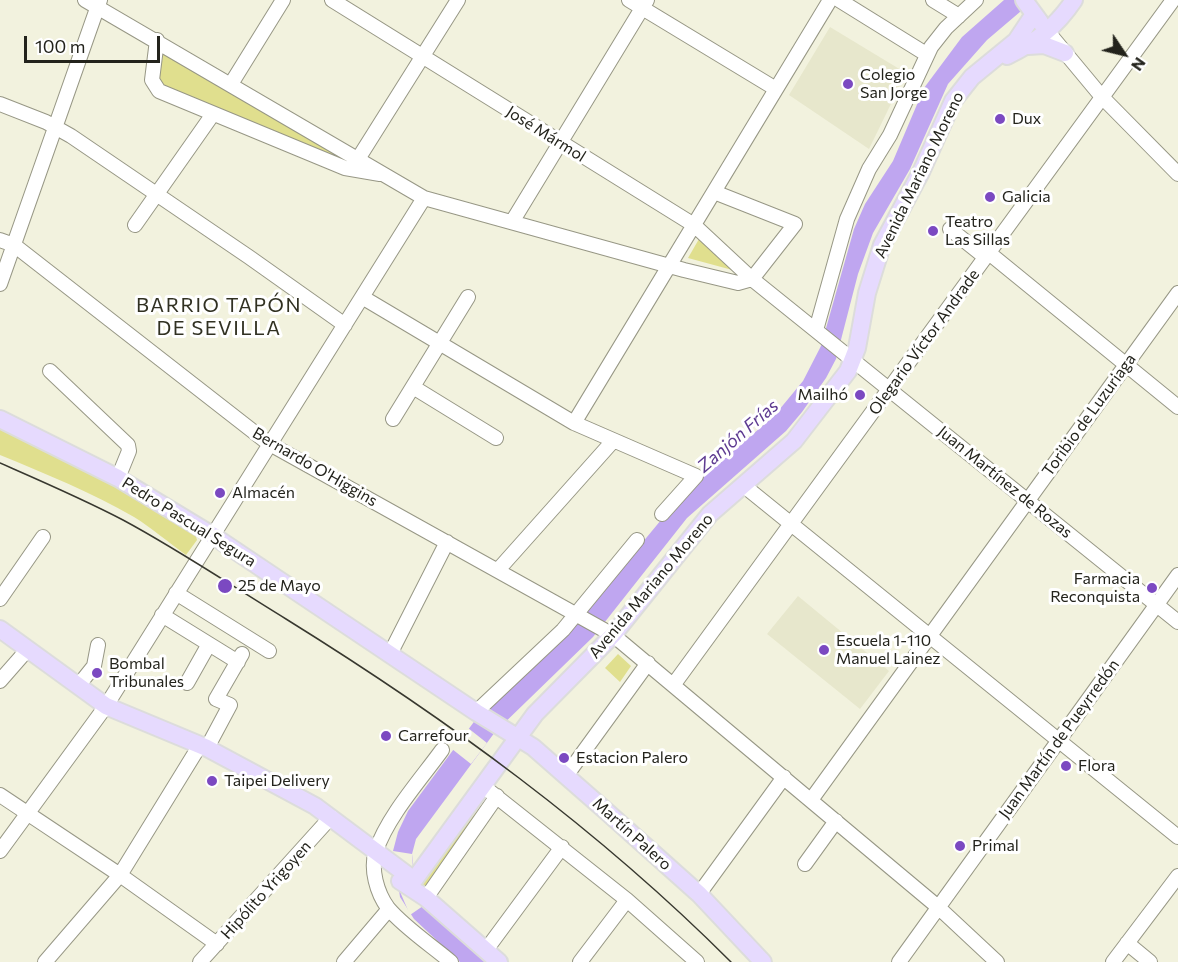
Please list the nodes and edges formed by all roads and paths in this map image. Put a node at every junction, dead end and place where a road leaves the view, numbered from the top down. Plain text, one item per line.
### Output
1 (283, 0) edge
2 (332, 0) edge
3 (458, 0) edge
4 (628, 0) edge
5 (830, 0) edge
6 (839, 0) edge
7 (933, 0) edge
8 (976, 0) edge
9 (1074, 0) edge
10 (1173, 0) edge
11 (94, 2) edge
12 (644, 4) edge
13 (1029, 6) edge
14 (959, 16) junction
15 (1048, 32) junction
16 (157, 40) junction
17 (1028, 46) junction
18 (1065, 53) junction
19 (926, 54) junction
20 (423, 56) junction
21 (991, 63) junction
22 (231, 84) junction
23 (776, 89) junction
24 (1102, 97) junction
25 (0, 104) edge
26 (213, 114) junction
27 (55, 127) junction
28 (559, 143) junction
29 (358, 159) junction
30 (383, 174) junction
31 (1178, 174) edge
32 (714, 192) junction
33 (157, 194) junction
34 (424, 198) junction
35 (512, 222) junction
36 (135, 225) dead end
37 (694, 225) junction
38 (950, 229) dead end
39 (0, 240) edge
40 (14, 245) junction
41 (987, 255) junction
42 (669, 265) junction
43 (752, 279) junction
44 (0, 284) edge
45 (1178, 293) edge
46 (362, 297) junction
47 (468, 297) dead end
48 (345, 325) junction
49 (828, 339) junction
50 (441, 342) junction
51 (853, 361) junction
52 (1126, 365) junction
53 (50, 371) dead end
54 (413, 387) junction
55 (889, 389) junction
56 (1178, 407) edge
57 (0, 418) edge
58 (393, 420) dead end
59 (574, 423) junction
60 (496, 438) dead end
61 (613, 441) junction
62 (268, 443) junction
63 (118, 478) junction
64 (743, 485) junction
65 (1028, 500) junction
66 (662, 514) dead end
67 (791, 523) junction
68 (212, 535) junction
69 (43, 537) dead end
70 (637, 540) dead end
71 (447, 542) junction
72 (498, 570) junction
73 (1178, 574) edge
74 (176, 593) junction
75 (0, 599) edge
76 (1156, 604) junction
77 (162, 615) junction
78 (1178, 622) edge
79 (593, 623) junction
80 (0, 629) edge
81 (929, 637) junction
82 (209, 644) junction
83 (99, 645) dead end
84 (28, 649) junction
85 (269, 651) dead end
86 (390, 654) junction
87 (648, 663) junction
88 (0, 681) edge
89 (187, 683) dead end
90 (674, 684) junction
91 (78, 686) junction
92 (106, 706) junction
93 (542, 706) junction
94 (486, 718) junction
95 (518, 736) junction
96 (1059, 739) junction
97 (204, 747) junction
98 (442, 750) dead end
99 (552, 764) junction
100 (566, 776) junction
101 (784, 777) junction
102 (483, 786) junction
103 (0, 795) edge
104 (497, 796) junction
105 (811, 800) junction
106 (29, 814) junction
107 (328, 821) junction
108 (836, 821) junction
109 (1178, 837) edge
110 (562, 847) junction
111 (0, 851) edge
112 (375, 856) junction
113 (805, 864) dead end
114 (120, 875) junction
115 (1178, 876) edge
116 (408, 879) junction
117 (699, 894) junction
118 (426, 898) junction
119 (627, 900) junction
120 (938, 907) junction
121 (389, 909) junction
122 (1127, 943) junction
123 (217, 944) junction
124 (486, 950) junction
125 (688, 959) edge
126 (349, 960) edge
127 (45, 962) edge
128 (200, 962) edge
129 (451, 962) edge
130 (500, 962) edge
131 (580, 962) edge
132 (763, 962) edge
133 (899, 962) edge
134 (997, 962) edge
135 (1113, 962) edge
136 (1150, 962) edge

1 - 22 street
2 - 20 street, José Mármol
3 - 20 street
4 - 12 street
5 - 23 street
6 - 19 street
7 - 14 street
8 - 14 street
9 - 15 main road, Avenida Mariano Moreno
10 - 24 street, Olegario Víctor Andrade
11 - 16 street
11 - 27 street
12 - 23 street
12 - 28 street
13 - 15 main road
13 - 21 main road, Avenida Mariano Moreno
14 - 19 street
15 - 17 main road, Avenida Mariano Moreno
15 - 18 street
16 - 22 street
16 - 26 street
17 - 18 main road
17 - 21 main road, Avenida Mariano Moreno
18 - 24 street
19 - 49 street
20 - 28 street, José Mármol
20 - 29 street
21 - 51 main road, Avenida Mariano Moreno
22 - 29 street
23 - 32 street
24 - 31 street
24 - 41 street, Olegario Víctor Andrade
25 - 27 street
26 - 30 street
26 - 33 street
27 - 33 street
27 - 40 street
28 - 35 street
28 - 37 street, José Mármol
29 - 30 street
30 - 34 street
32 - 37 street
32 - 43 street
33 - 36 street
33 - 48 street
34 - 35 street
34 - 46 street
35 - 42 street
37 - 42 street
37 - 43 street, José Mármol
38 - 41 street
39 - 40 street, Bernardo O'Higgins
40 - 44 street
40 - 62 street, Bernardo O'Higgins
41 - 52 street
41 - 55 street, Olegario Víctor Andrade
42 - 43 street
42 - 59 street
43 - 49 street, José Mármol
45 - 52 street, Toribio de Luzuriaga
46 - 48 street
46 - 50 street
47 - 50 street
48 - 62 street
49 - 51 street, Juan Martínez de Rozas
50 - 54 street
50 - 59 street
51 - 55 street, Juan Martínez de Rozas
51 - 64 main road, Avenida Mariano Moreno
52 - 56 street
52 - 65 street, Toribio de Luzuriaga
53 - 63 street
54 - 58 street
54 - 60 street
55 - 65 street, Juan Martínez de Rozas
55 - 67 street, Olegario Víctor Andrade
57 - 63 main road, Pedro Pascual Segura
59 - 61 street
61 - 66 street
61 - 72 street
62 - 68 street
62 - 71 street, Bernardo O'Higgins
63 - 68 main road, Pedro Pascual Segura
64 - 67 street
64 - 79 main road, Avenida Mariano Moreno
65 - 76 street, Juan Martínez de Rozas
65 - 81 street, Toribio de Luzuriaga
67 - 81 street
67 - 90 street, Olegario Víctor Andrade
68 - 74 street
68 - 86 main road, Pedro Pascual Segura
69 - 75 street
70 - 79 street
71 - 72 street, Bernardo O'Higgins
71 - 86 street
72 - 79 street, Bernardo O'Higgins
73 - 76 street, Juan Martín de Pueyrredón
74 - 77 street
74 - 85 street
76 - 78 street, Juan Martínez de Rozas
76 - 96 street, Juan Martín de Pueyrredón
77 - 82 street
77 - 92 street
79 - 87 street, Bernardo O'Higgins
79 - 93 main road, Avenida Mariano Moreno
79 - 94 street
80 - 84 main road
81 - 96 street
81 - 105 street, Toribio de Luzuriaga
82 - 89 street
82 - 97 street
83 - 91 street
84 - 88 street
84 - 91 main road
86 - 94 main road, Pedro Pascual Segura
87 - 90 street, Bernardo O'Higgins
87 - 100 street
90 - 101 street, Bernardo O'Higgins
91 - 92 main road
92 - 97 main road
92 - 106 street
93 - 95 main road, Avenida Mariano Moreno
93 - 99 main road
94 - 95 main road, Martín Palero
95 - 99 main road, Martín Palero
95 - 102 main road, Avenida Mariano Moreno
96 - 109 street
96 - 120 street, Juan Martín de Pueyrredón
97 - 107 main road
97 - 114 street
98 - 112 street
99 - 100 main road, Martín Palero
100 - 117 main road, Martín Palero
101 - 105 street, Bernardo O'Higgins
101 - 117 street
102 - 104 street
102 - 116 main road, Avenida Mariano Moreno
103 - 106 street
104 - 110 street
104 - 118 street
105 - 108 street, Bernardo O'Higgins
106 - 111 street
106 - 114 street
107 - 112 main road
107 - 123 street, Hipólito Yrigoyen
108 - 113 street
108 - 120 street, Bernardo O'Higgins
110 - 119 street
110 - 124 street
112 - 116 main road
112 - 121 street
114 - 123 street
114 - 127 street
115 - 122 street
116 - 118 main road
117 - 132 main road, Martín Palero
118 - 124 main road
119 - 125 street
119 - 131 street
120 - 133 street, Juan Martín de Pueyrredón
120 - 134 street, Bernardo O'Higgins
121 - 126 street
121 - 129 street
122 - 135 street
122 - 136 street
123 - 128 street, Hipólito Yrigoyen
124 - 130 main road

